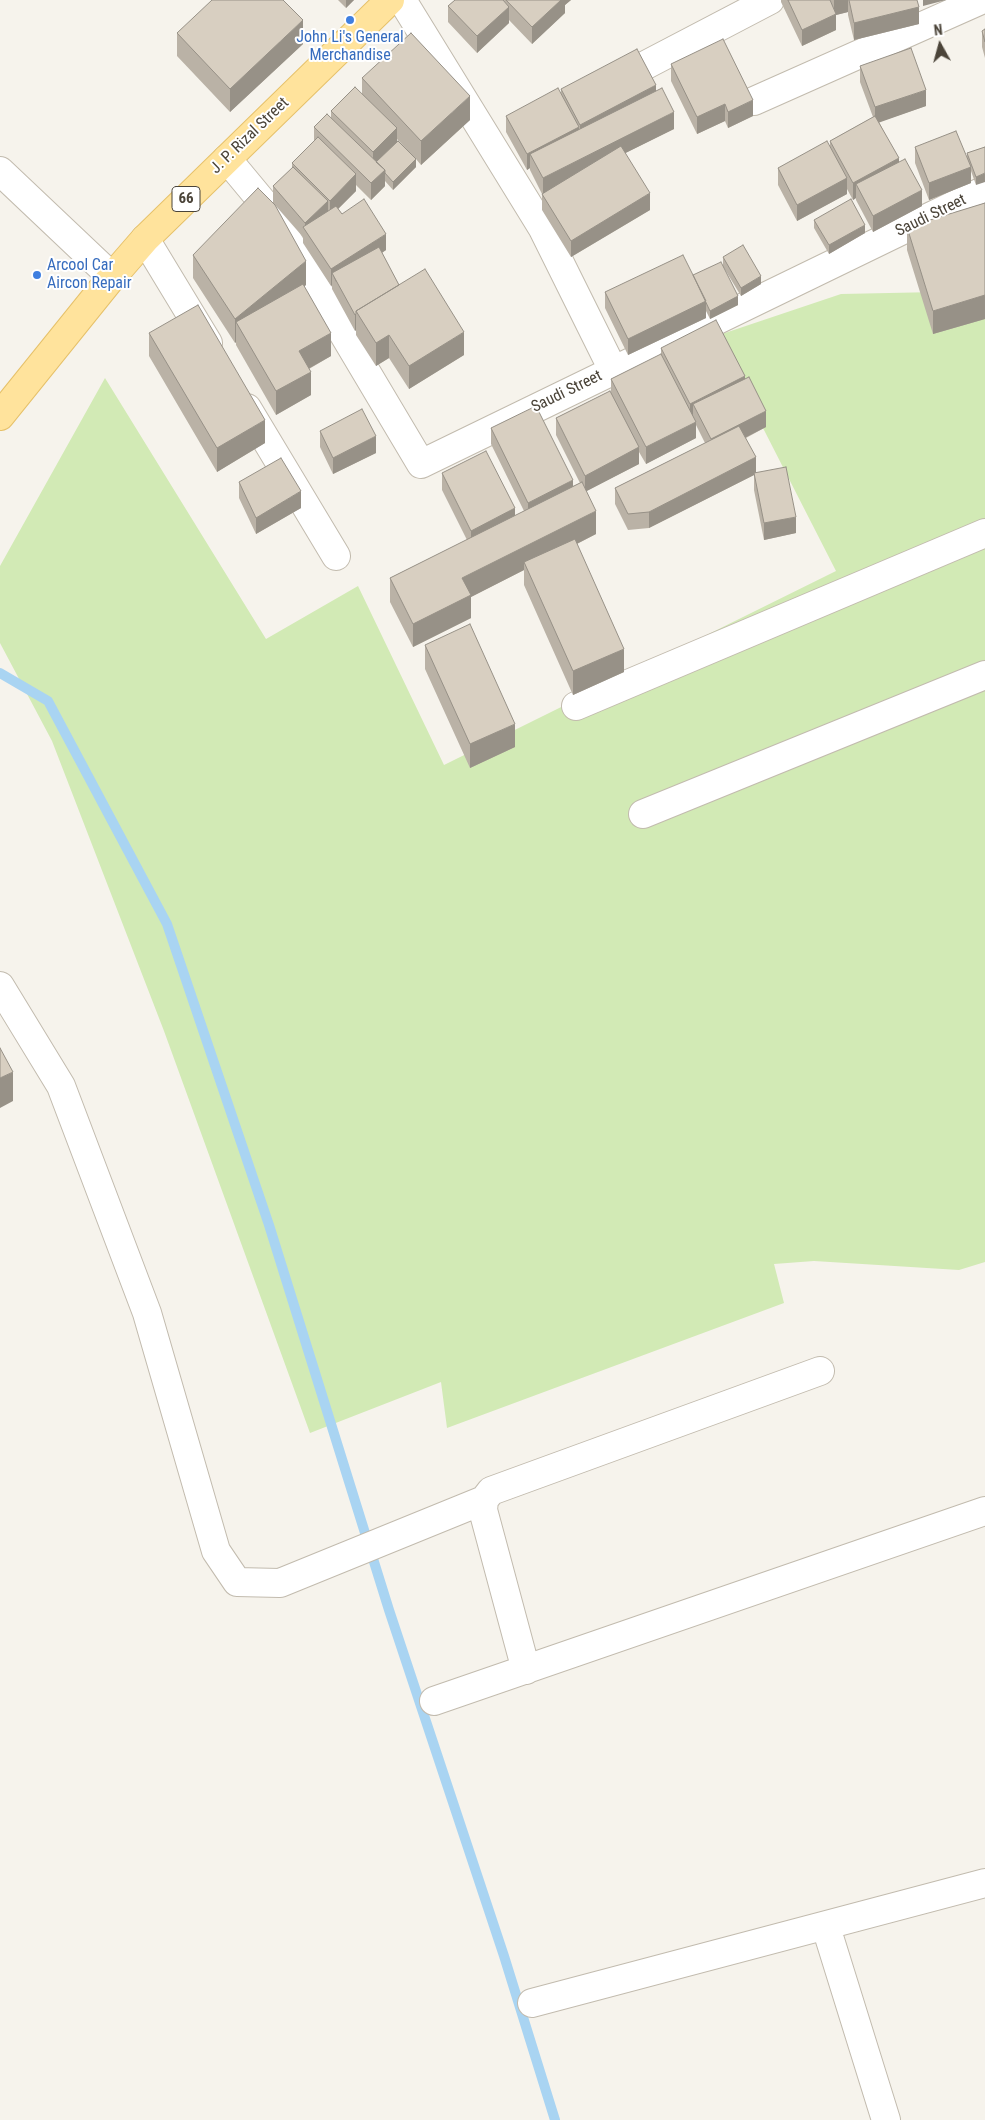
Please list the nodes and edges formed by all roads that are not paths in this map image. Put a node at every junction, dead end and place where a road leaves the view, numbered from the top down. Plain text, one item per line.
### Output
1 (390, 0) edge
2 (402, 0) edge
3 (770, 0) edge
4 (981, 0) edge
5 (640, 68) edge
6 (754, 101) edge
7 (227, 159) junction
8 (0, 172) edge
9 (985, 190) edge
10 (145, 239) junction
11 (112, 277) junction
12 (613, 370) junction
13 (0, 416) edge
14 (985, 533) edge
15 (336, 556) dead end
16 (985, 675) edge
17 (576, 706) dead end
18 (644, 814) dead end
19 (0, 986) edge
20 (820, 1371) dead end
21 (484, 1500) junction
22 (985, 1511) edge
23 (526, 1670) junction
24 (434, 1701) dead end
25 (985, 1883) edge
26 (826, 1927) junction
27 (532, 2003) dead end
28 (886, 2120) edge

1 - 7 main road, J. P. Rizal Street / 66
2 - 12 street
3 - 5 street
4 - 6 street
7 - 10 main road, J. P. Rizal Street / 66
7 - 12 street, Saudi Street
8 - 11 street
9 - 12 street, Saudi Street
10 - 11 main road, J. P. Rizal Street / 66
10 - 15 street
11 - 13 main road, J. P. Rizal Street / 66
14 - 17 street
16 - 18 street
19 - 21 street
20 - 21 street
21 - 23 street
22 - 23 street
23 - 24 street
25 - 26 street
26 - 27 street
26 - 28 street

